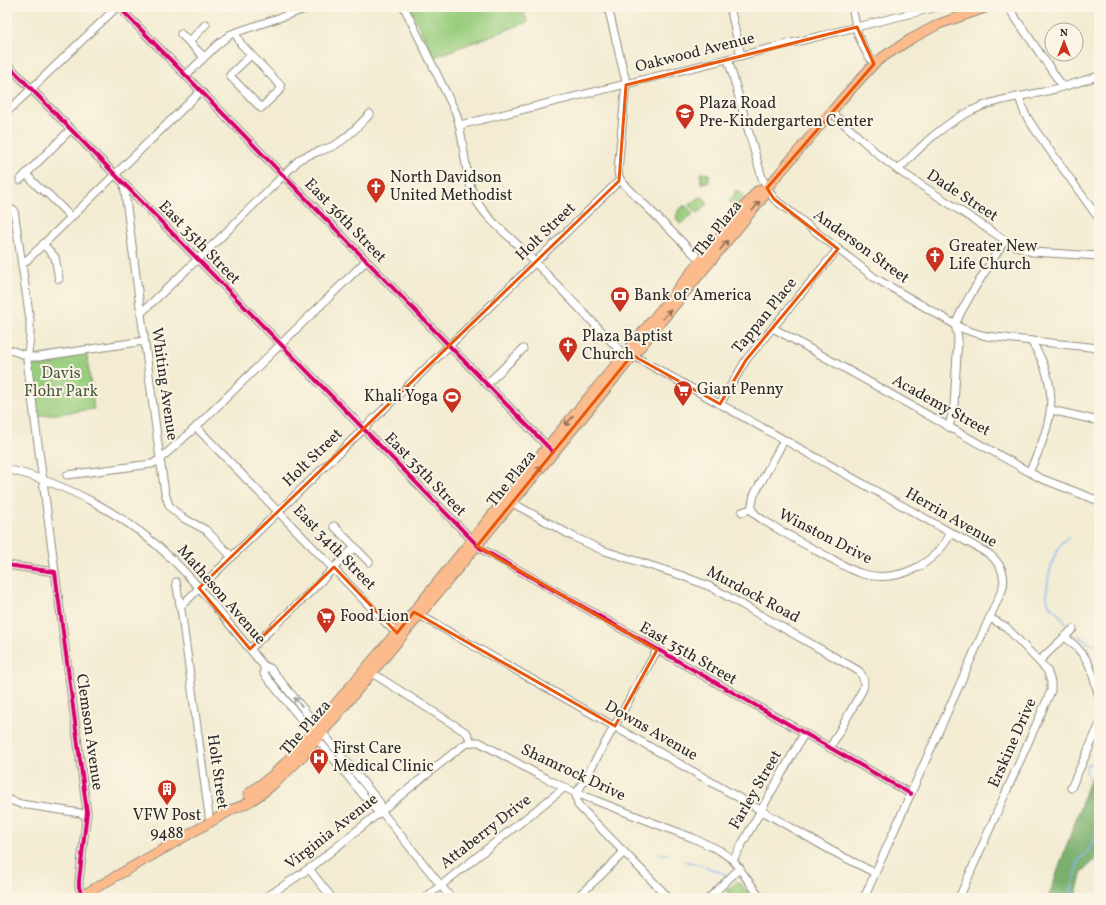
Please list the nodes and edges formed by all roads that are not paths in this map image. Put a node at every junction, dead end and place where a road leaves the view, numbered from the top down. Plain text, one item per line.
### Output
1 (118, 7) edge
2 (310, 7) edge
3 (404, 7) edge
4 (608, 7) edge
5 (730, 7) edge
6 (852, 7) edge
7 (937, 7) edge
8 (988, 7) edge
9 (1008, 7) edge
10 (206, 24) dead end
11 (856, 27) junction
12 (235, 32) junction
13 (181, 34) dead end
14 (189, 42) junction
15 (251, 55) junction
16 (741, 56) junction
17 (204, 57) junction
18 (728, 59) junction
19 (7, 64) edge
20 (874, 64) junction
21 (186, 75) junction
22 (1099, 76) edge
23 (626, 84) junction
24 (1063, 86) junction
25 (32, 89) junction
26 (201, 91) junction
27 (1018, 97) junction
28 (7, 112) edge
29 (831, 112) junction
30 (370, 114) dead end
31 (460, 125) junction
32 (71, 129) junction
33 (898, 170) junction
34 (26, 174) junction
35 (115, 175) junction
36 (284, 176) junction
37 (20, 180) dead end
38 (620, 180) junction
39 (124, 184) junction
40 (767, 188) junction
41 (14, 213) dead end
42 (71, 217) junction
43 (1099, 218) edge
44 (1005, 240) junction
45 (43, 244) junction
46 (838, 249) junction
47 (1099, 256) edge
48 (198, 259) junction
49 (700, 260) junction
50 (366, 261) junction
51 (535, 262) junction
52 (22, 265) junction
53 (59, 279) dead end
54 (141, 313) junction
55 (955, 325) junction
56 (773, 328) junction
57 (144, 341) junction
58 (1031, 341) junction
59 (280, 344) junction
60 (449, 346) junction
61 (1099, 348) edge
62 (7, 349) edge
63 (523, 349) dead end
64 (628, 355) junction
65 (27, 356) junction
66 (487, 384) junction
67 (720, 404) junction
68 (1051, 410) junction
69 (1099, 421) edge
70 (196, 427) junction
71 (949, 427) junction
72 (363, 429) junction
73 (784, 440) junction
74 (550, 450) junction
75 (160, 459) junction
76 (7, 469) edge
77 (1029, 472) junction
78 (67, 475) dead end
79 (43, 480) junction
80 (509, 501) junction
81 (1099, 501) edge
82 (751, 509) junction
83 (279, 512) junction
84 (742, 512) dead end
85 (334, 526) dead end
86 (951, 533) junction
87 (475, 543) junction
88 (355, 547) junction
89 (232, 557) junction
90 (369, 562) dead end
91 (7, 565) edge
92 (334, 567) junction
93 (55, 572) junction
94 (176, 582) dead end
95 (199, 588) junction
96 (181, 606) junction
97 (417, 613) junction
98 (990, 618) junction
99 (1073, 629) dead end
100 (399, 635) junction
101 (1065, 637) junction
102 (250, 650) junction
103 (657, 650) junction
104 (1038, 661) junction
105 (372, 673) junction
106 (1099, 697) edge
107 (615, 726) junction
108 (1099, 726) edge
109 (318, 732) junction
110 (804, 734) junction
111 (471, 742) junction
112 (830, 748) junction
113 (564, 788) junction
114 (1071, 788) dead end
115 (576, 793) junction
116 (911, 794) junction
117 (7, 799) edge
118 (761, 809) junction
119 (381, 811) junction
120 (87, 816) junction
121 (210, 822) junction
122 (624, 852) junction
123 (733, 860) junction
124 (740, 868) junction
125 (309, 869) junction
126 (875, 873) junction
127 (441, 886) junction
128 (81, 897) edge
129 (962, 897) edge
130 (265, 898) edge
131 (332, 898) edge
132 (425, 898) edge
133 (451, 898) edge
134 (576, 898) edge
135 (669, 898) edge
136 (709, 898) edge
137 (762, 898) edge
138 (864, 898) edge

1 - 21 street, East 36th Street
1 - 25 street
2 - 12 street
3 - 31 street, Herrin Avenue
4 - 23 street
5 - 16 street
6 - 11 street
7 - 11 street, Oakwood Avenue
8 - 20 main road, The Plaza
9 - 24 street
10 - 14 street
11 - 16 street, Oakwood Avenue
11 - 20 street
12 - 15 street
12 - 17 street
13 - 14 street
14 - 17 street
15 - 15 street
16 - 18 street, Oakwood Avenue
17 - 21 street
18 - 23 street, Oakwood Avenue
18 - 40 street, Anderson Street
19 - 25 street, East 35th Street
20 - 29 main road, The Plaza
21 - 26 street, East 36th Street
22 - 24 street
23 - 31 street, Oakwood Avenue
23 - 38 street
24 - 27 street
25 - 28 street
25 - 32 street, East 35th Street
26 - 35 street
26 - 36 street, East 36th Street
27 - 33 street
27 - 43 street
29 - 33 street, Dade Street
29 - 40 main road, The Plaza
30 - 36 street
31 - 51 street, Herrin Avenue
32 - 34 street
32 - 35 street, East 35th Street
33 - 44 street, Dade Street
34 - 37 street
34 - 42 street
35 - 39 street, East 35th Street
35 - 42 street
36 - 48 street
36 - 50 street, East 36th Street
38 - 49 street
38 - 51 street, Holt Street
39 - 48 street, East 35th Street
39 - 54 street, Whiting Avenue
40 - 46 street, Anderson Street
40 - 49 main road, The Plaza
64 -> 40 main road, The Plaza
41 - 52 street, Clemson Avenue
42 - 45 street
44 - 47 street, Dade Street
44 - 55 street
45 - 52 street
45 - 53 street
46 - 55 street, Anderson Street
46 - 56 street, Tappan Place
48 - 54 street
48 - 59 street, East 35th Street
49 - 64 main road, The Plaza
50 - 59 street
50 - 60 street, East 36th Street
51 - 60 street, Holt Street
51 - 64 street, Herrin Avenue
52 - 65 street, Clemson Avenue
54 - 57 street, Whiting Avenue
55 - 58 street, Anderson Street
55 - 71 street
56 - 67 street, Tappan Place
56 - 71 street, Academy Street
57 - 65 street
57 - 75 street, Whiting Avenue
58 - 61 street, Anderson Street
58 - 68 street
59 - 70 street
59 - 72 street, East 35th Street
60 - 66 street, East 36th Street
60 - 72 street, Holt Street
62 - 65 street
63 - 66 street
64 - 67 street, Herrin Avenue
64 - 74 main road, The Plaza
65 - 79 street, Clemson Avenue
66 - 74 street, East 36th Street
67 - 73 street, Herrin Avenue
68 - 69 street
68 - 77 street
70 - 75 street
70 - 83 street, East 34th Street
71 - 77 street, Academy Street
72 - 83 street, Holt Street
72 - 87 street, East 35th Street
73 - 82 street
73 - 86 street, Herrin Avenue
74 - 80 main road, The Plaza
75 - 78 street
75 - 89 street, Whiting Avenue
76 - 79 street, Matheson Avenue
77 - 81 street, Academy Street
79 - 93 street, Clemson Avenue
79 - 95 street, Matheson Avenue
80 - 87 main road, The Plaza
80 - 112 street, Murdock Road
82 - 84 street
82 - 86 street, Winston Drive
83 - 89 street, Holt Street
83 - 92 street, East 34th Street
85 - 88 street
86 - 98 street, Herrin Avenue
87 - 97 main road, The Plaza
87 - 103 street, East 35th Street
88 - 90 street
88 - 92 street
89 - 95 street, Holt Street
91 - 93 street
92 - 100 street, East 34th Street
92 - 102 street
93 - 120 street, Clemson Avenue
94 - 96 street, Holt Street
95 - 96 street, Holt Street
95 - 102 street, Matheson Avenue
96 - 121 street, Holt Street
97 - 100 main road, The Plaza
97 - 107 street, Downs Avenue
98 - 104 street, Erskine Drive
98 - 116 street, Herrin Avenue
99 - 101 street
100 - 105 main road, The Plaza
100 - 109 main road, The Plaza
101 - 104 street
101 - 106 street
102 - 109 street, Matheson Avenue
103 - 107 street
103 - 110 street, East 35th Street
104 - 129 street, Erskine Drive
105 - 109 main road, The Plaza
105 - 111 street
107 - 115 street
107 - 118 street, Downs Avenue
108 - 114 street
109 - 119 street, Matheson Avenue
109 - 121 main road, The Plaza
110 - 112 street, East 35th Street
110 - 118 street, Farley Street
111 - 113 street, Shamrock Drive
111 - 119 street, Virginia Avenue
112 - 116 street, East 35th Street
113 - 115 street, Shamrock Drive
113 - 127 street, Attaberry Drive
115 - 122 street
115 - 123 street, Shamrock Drive
116 - 126 street, Herrin Avenue
117 - 120 street
118 - 123 street, Farley Street
118 - 126 street, Downs Avenue
119 - 125 street, Virginia Avenue
119 - 127 street, Matheson Avenue
120 - 128 street, Clemson Avenue
121 - 128 main road, The Plaza
122 - 134 street
122 - 135 street
123 - 124 street, Shamrock Drive
124 - 136 street
124 - 137 street, Shamrock Drive
125 - 130 street, Virginia Avenue
125 - 131 street
126 - 138 street, Herrin Avenue
127 - 132 street, Attaberry Drive
127 - 133 street, Matheson Avenue

